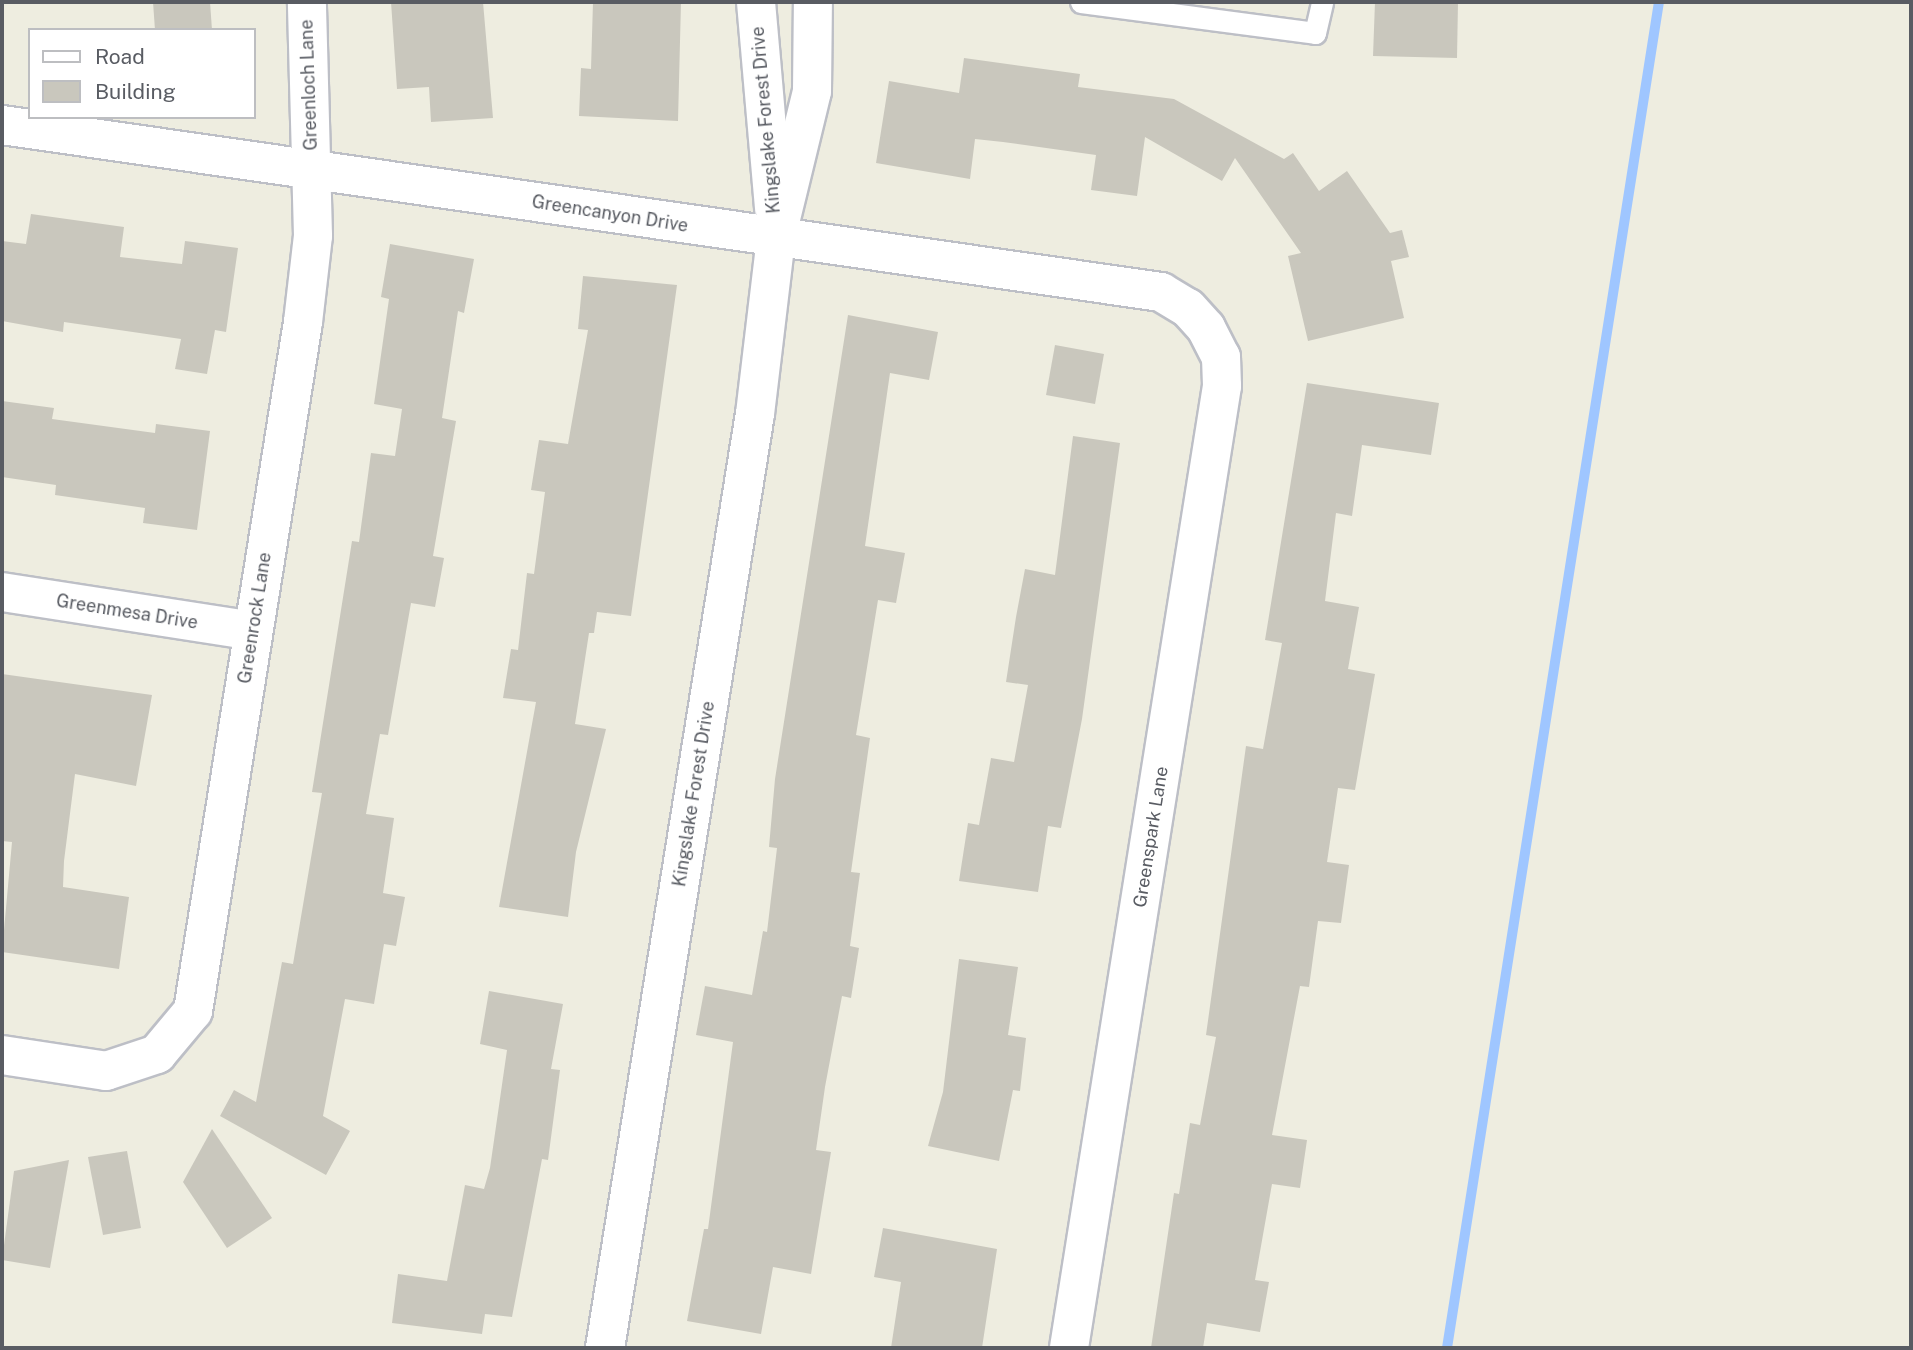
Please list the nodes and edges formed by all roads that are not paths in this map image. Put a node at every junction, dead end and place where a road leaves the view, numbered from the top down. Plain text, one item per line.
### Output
1 (307, 2) edge
2 (756, 2) edge
3 (813, 2) edge
4 (1081, 2) edge
5 (1322, 2) edge
6 (2, 125) edge
7 (312, 169) junction
8 (776, 239) junction
9 (1206, 328) joint
10 (2, 592) edge
11 (253, 631) junction
12 (2, 1055) edge
13 (605, 1348) edge
14 (1069, 1348) edge

1 - 7 street, Greenloch Lane
2 - 8 street, Kingslake Forest Drive
3 - 8 street, Kingslake Forest Drive
4 - 5 lane
6 - 7 street, Greencanyon Drive
7 - 8 street, Greencanyon Drive
7 - 11 street, Greenrock Lane
8 - 9 street, Greencanyon Drive
8 - 13 street, Kingslake Forest Drive
9 - 14 street, Greenspark Lane
10 - 11 street, Greenmesa Drive
11 - 12 street, Greenrock Lane

